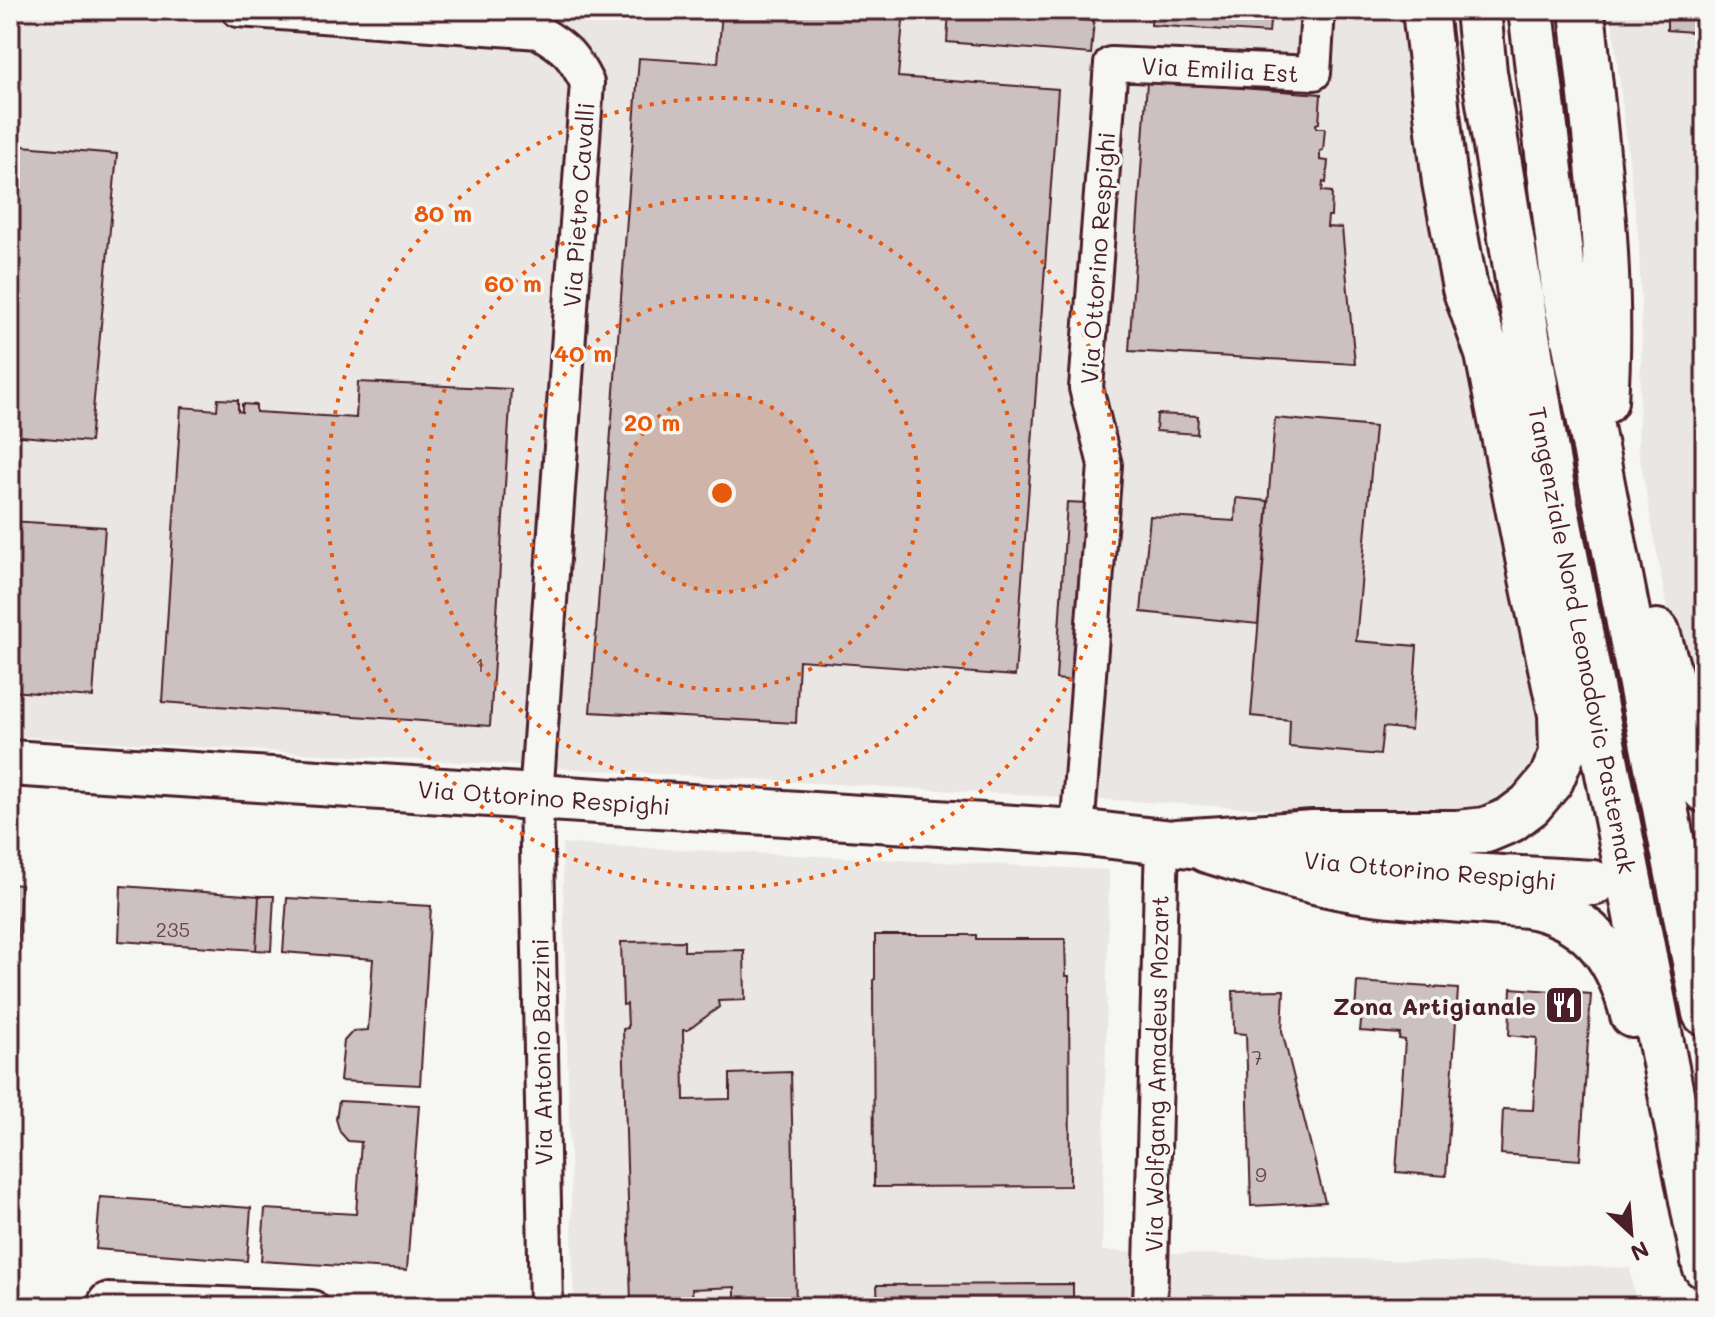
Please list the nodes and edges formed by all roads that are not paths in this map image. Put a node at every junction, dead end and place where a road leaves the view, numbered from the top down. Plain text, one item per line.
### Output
1 (238, 10) edge
2 (1318, 10) edge
3 (1425, 10) edge
4 (1478, 10) edge
5 (1531, 10) edge
6 (1582, 10) edge
7 (1431, 58) junction
8 (1111, 64) joint
9 (1600, 471) junction
10 (1553, 494) junction
11 (10, 763) edge
12 (1705, 790) edge
13 (536, 797) junction
14 (1077, 832) junction
15 (1170, 841) junction
16 (1593, 883) tunnel mouth
17 (1705, 1013) edge
18 (1705, 1266) edge
19 (1705, 1287) edge
20 (106, 1300) dead end
21 (312, 1307) edge
22 (546, 1307) edge
23 (1150, 1307) edge

1 - 13 street, Via Pietro Cavalli
2 - 8 street, Via Emilia Est
3 - 7 main road
4 - 10 main road, Tangenziale Nord Leonodovic Pasternak
5 - 9 main road, Tangenziale Nord Leonodovic Pasternak
6 - 9 main road
7 - 10 main road
7 - 15 main road
8 - 14 street, Via Ottorino Respighi
9 - 12 main road
9 - 17 main road, Tangenziale Nord Leonodovic Pasternak
10 - 18 main road, Tangenziale Nord Leonodovic Pasternak
11 - 13 main road, Via Ottorino Respighi
13 - 14 main road, Via Ottorino Respighi
13 - 22 street, Via Antonio Bazzini
14 - 15 main road, Via Ottorino Respighi
15 - 16 main road, Via Ottorino Respighi
15 - 19 main road
15 - 23 street, Via Wolfgang Amadeus Mozart
20 - 21 street

